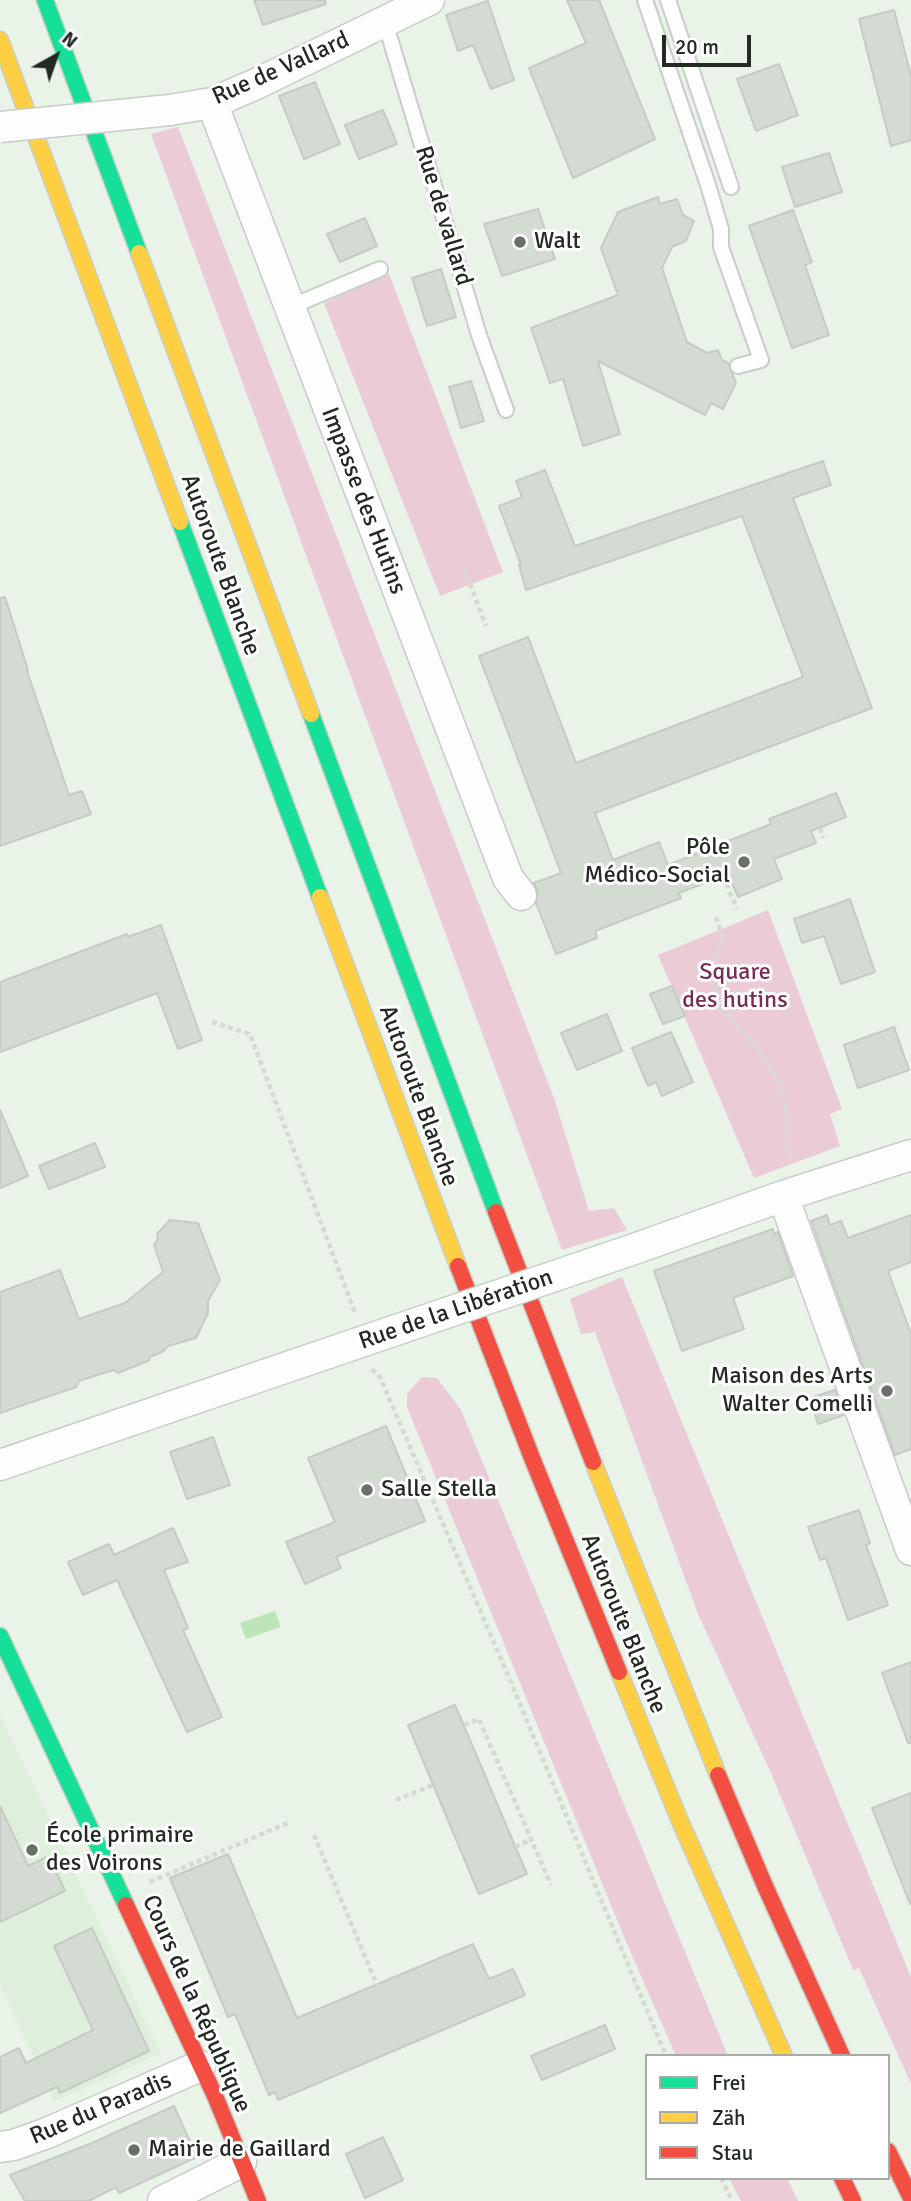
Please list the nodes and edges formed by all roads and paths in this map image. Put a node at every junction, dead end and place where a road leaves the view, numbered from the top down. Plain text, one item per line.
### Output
1 (45, 0) edge
2 (429, 0) edge
3 (645, 0) edge
4 (668, 0) edge
5 (385, 22) junction
6 (0, 40) edge
7 (212, 103) junction
8 (0, 108) edge
9 (0, 127) edge
10 (38, 141) junction
11 (731, 187) dead end
12 (380, 268) dead end
13 (290, 307) junction
14 (738, 366) dead end
15 (506, 410) dead end
16 (464, 568) dead end
17 (486, 626) dead end
18 (820, 828) dead end
19 (823, 838) dead end
20 (723, 876) dead end
21 (521, 895) dead end
22 (737, 909) dead end
23 (716, 917) dead end
24 (212, 1022) dead end
25 (911, 1155) edge
26 (793, 1192) junction
27 (356, 1344) junction
28 (0, 1465) edge
29 (911, 1550) edge
30 (0, 1636) edge
31 (464, 1725) dead end
32 (433, 1785) dead end
33 (396, 1800) dead end
34 (290, 1822) dead end
35 (314, 1835) dead end
36 (531, 1840) junction
37 (515, 1847) dead end
38 (551, 1885) dead end
39 (121, 1893) junction
40 (377, 1985) dead end
41 (665, 2054) edge
42 (783, 2054) edge
43 (841, 2054) edge
44 (200, 2066) junction
45 (0, 2147) edge
46 (890, 2155) edge
47 (241, 2162) junction
48 (722, 2180) edge
49 (843, 2180) edge
50 (911, 2198) edge
51 (163, 2201) edge
52 (258, 2201) edge
53 (732, 2201) edge
54 (853, 2201) edge

1 - 43 main road, Autoroute Blanche
2 - 5 street, Rue de Vallard
3 - 14 lane
4 - 11 lane
5 - 7 street, Rue de Vallard
5 - 15 lane, Rue de vallard
6 - 10 main road, Autoroute Blanche
7 - 9 street, Rue de Vallard, bridge
7 - 13 street, Impasse des Hutins
8 - 10 lane
10 - 42 main road, Autoroute Blanche
12 - 13 lane
13 - 21 street, Impasse des Hutins
16 - 17 path
18 - 19 path
20 - 22 path
23 - 26 path
24 - 27 path
25 - 26 street, Rue de la Libération
26 - 27 street, Rue de la Libération, bridge
26 - 29 street
27 - 28 street, Rue de la Libération
27 - 41 path
30 - 39 main road, Cours de la République
31 - 36 path
32 - 33 path
34 - 39 path
35 - 40 path
36 - 37 path
36 - 38 path
39 - 44 main road, Cours de la République
44 - 45 street, Rue du Paradis
44 - 47 main road, Cours de la République
46 - 50 main road
47 - 51 street
47 - 52 main road, Cours de la République
48 - 53 path
49 - 54 main road

